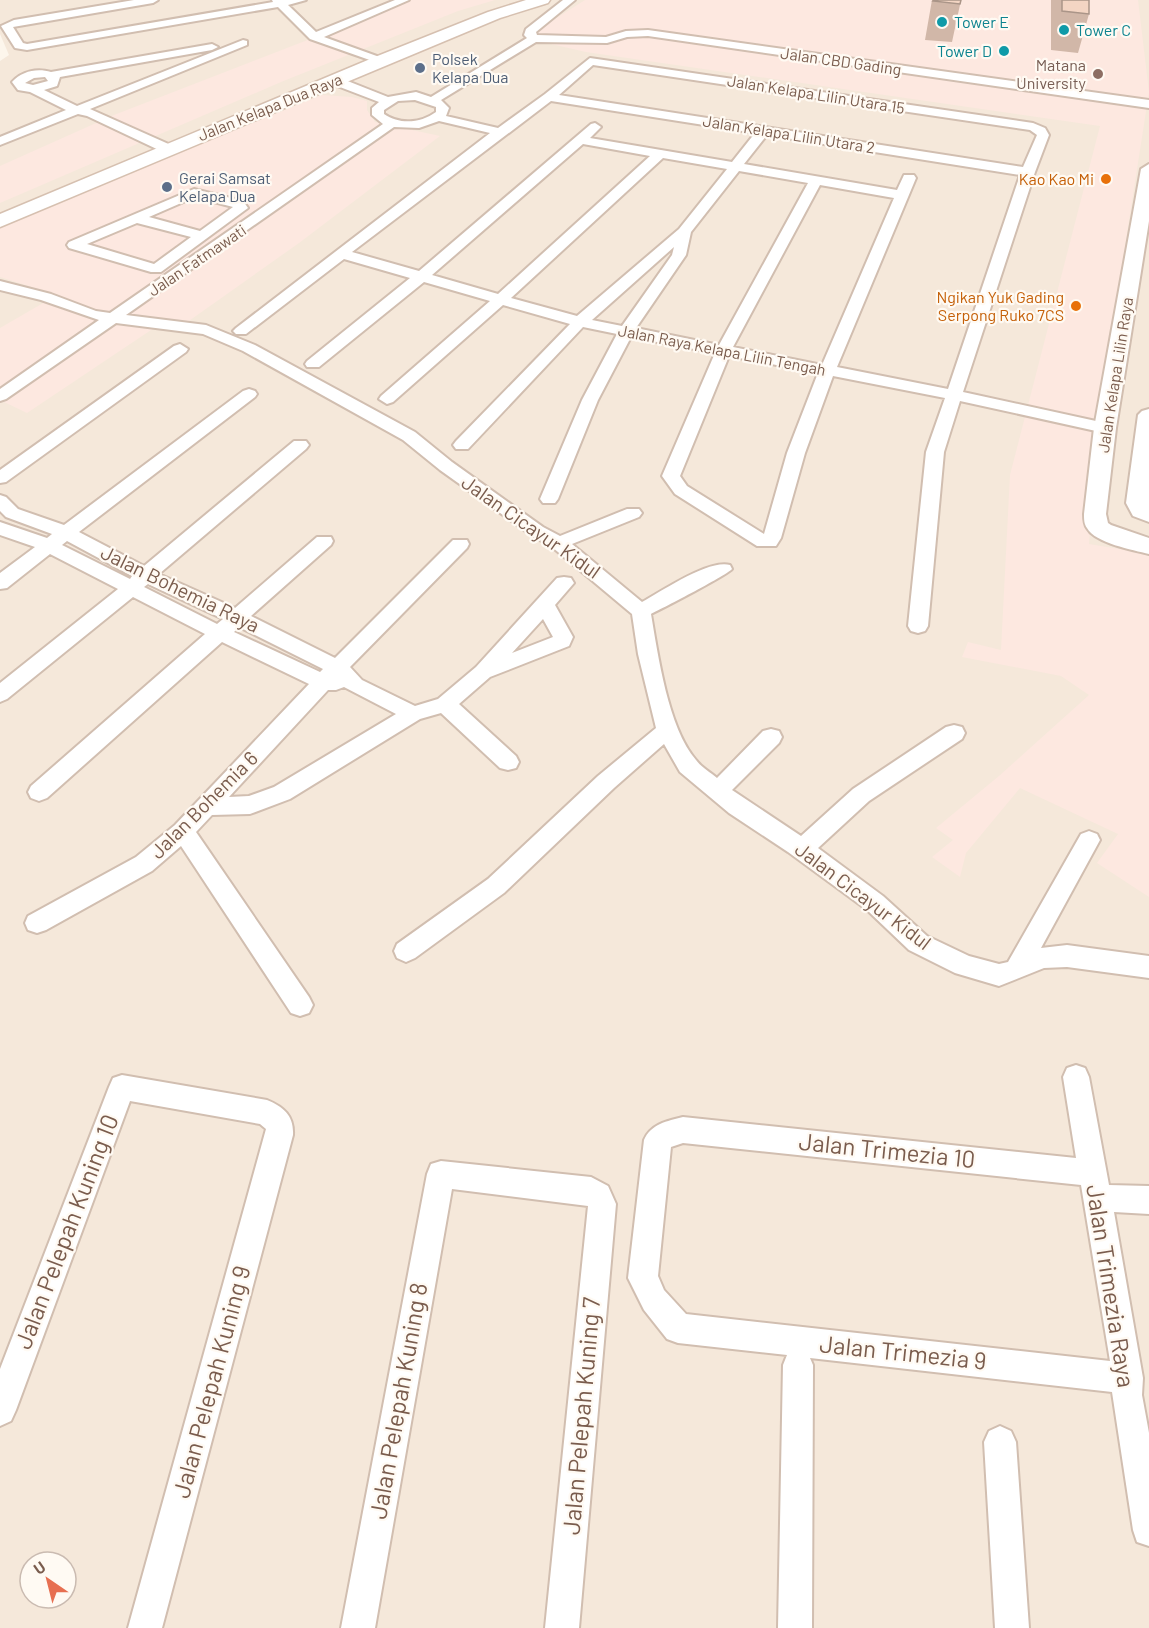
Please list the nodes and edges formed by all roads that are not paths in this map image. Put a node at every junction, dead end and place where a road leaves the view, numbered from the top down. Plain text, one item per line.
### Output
1 (153, 0) edge
2 (301, 0) edge
3 (404, 0) edge
4 (507, 0) edge
5 (542, 0) edge
6 (570, 0) edge
7 (279, 2) edge
8 (314, 37) junction
9 (534, 39) junction
10 (374, 58) junction
11 (336, 81) junction
12 (60, 85) junction
13 (549, 97) junction
14 (434, 100) junction
15 (387, 101) junction
16 (1149, 104) edge
17 (90, 109) junction
18 (75, 110) junction
19 (437, 117) junction
20 (392, 123) junction
21 (595, 127) dead end
22 (765, 129) junction
23 (500, 132) junction
24 (580, 140) junction
25 (0, 141) edge
26 (161, 146) junction
27 (659, 155) junction
28 (736, 167) junction
29 (1149, 169) edge
30 (1028, 172) junction
31 (909, 178) dead end
32 (816, 181) junction
33 (901, 195) junction
34 (0, 210) edge
35 (136, 218) junction
36 (0, 221) edge
37 (223, 222) junction
38 (244, 228) junction
39 (684, 232) junction
40 (203, 236) junction
41 (342, 254) junction
42 (422, 276) junction
43 (1140, 280) edge
44 (0, 285) edge
45 (502, 298) junction
46 (112, 318) junction
47 (580, 322) junction
48 (241, 331) dead end
49 (626, 331) junction
50 (180, 349) dead end
51 (724, 350) junction
52 (313, 364) dead end
53 (827, 371) junction
54 (249, 394) dead end
55 (953, 394) junction
56 (0, 396) edge
57 (387, 399) dead end
58 (1149, 415) edge
59 (1105, 429) junction
60 (300, 445) dead end
61 (462, 446) dead end
62 (0, 478) edge
63 (549, 499) dead end
64 (0, 501) edge
65 (633, 513) dead end
66 (1145, 513) edge
67 (0, 528) edge
68 (1104, 531) junction
69 (67, 533) junction
70 (324, 541) dead end
71 (559, 543) junction
72 (460, 544) dead end
73 (49, 546) junction
74 (1149, 546) edge
75 (723, 570) dead end
76 (138, 582) junction
77 (0, 583) edge
78 (564, 583) dead end
79 (544, 603) junction
80 (641, 611) junction
81 (237, 617) junction
82 (918, 626) dead end
83 (219, 633) junction
84 (483, 672) junction
85 (331, 675) junction
86 (0, 694) edge
87 (445, 704) junction
88 (414, 714) junction
89 (667, 730) junction
90 (954, 733) dead end
91 (771, 736) dead end
92 (508, 762) dead end
93 (718, 791) junction
94 (39, 792) dead end
95 (207, 806) junction
96 (183, 831) junction
97 (1089, 840) dead end
98 (802, 849) junction
99 (37, 923) dead end
100 (406, 951) dead end
101 (1149, 967) edge
102 (1016, 970) junction
103 (300, 1005) dead end
104 (1076, 1077) dead end
105 (279, 1135) joint
106 (441, 1174) joint
107 (1094, 1186) junction
108 (1149, 1200) edge
109 (678, 1328) joint
110 (798, 1365) dead end
111 (1135, 1390) edge
112 (0, 1410) edge
113 (1000, 1442) dead end
114 (1149, 1530) edge
115 (144, 1628) edge
116 (358, 1628) edge
117 (561, 1628) edge
118 (795, 1628) edge
119 (1012, 1628) edge

1 - 7 street
2 - 7 street
3 - 8 street
4 - 10 main road, Jalan Kelapa Dua Raya
5 - 10 main road, Jalan Kelapa Dua Raya
6 - 9 street
7 - 8 street
8 - 10 street
9 - 14 street
9 - 16 street, Jalan CBD Gading
10 - 11 main road, Jalan Kelapa Dua Raya
10 - 26 main road, Jalan Kelapa Dua Raya
11 - 15 street
11 - 26 main road, Jalan Kelapa Dua Raya
12 - 17 street
12 - 17 street
12 - 18 street
13 - 22 street, Jalan Kelapa Lilin Utara 2
13 - 23 street
13 - 30 street, Jalan Kelapa Lilin Utara 15
14 - 15 street
14 - 19 street
15 - 20 street
17 - 18 street
17 - 26 street
18 - 25 street
19 - 20 street
19 - 23 street
20 - 38 street, Jalan Fatmawati
21 - 24 street
22 - 28 street
22 - 30 street, Jalan Kelapa Lilin Utara 2
23 - 41 street
24 - 27 street
24 - 42 street
26 - 34 main road, Jalan Kelapa Dua Raya
26 - 36 main road, Jalan Kelapa Dua Raya
27 - 28 street
27 - 45 street
28 - 32 street
28 - 39 street
29 - 43 street, Jalan Kelapa Lilin Raya
30 - 55 street
31 - 33 street
32 - 33 street
32 - 51 street
33 - 53 street
35 - 37 street
35 - 40 street
35 - 40 street
37 - 38 street
37 - 40 street
38 - 46 street, Jalan Fatmawati
39 - 47 street
39 - 49 street
41 - 42 street, Jalan Raya Kelapa Lilin Tengah
41 - 48 street
42 - 45 street, Jalan Raya Kelapa Lilin Tengah
42 - 52 street
43 - 59 street, Jalan Kelapa Lilin Raya
44 - 46 street, Jalan Cicayur Kidul
45 - 47 street, Jalan Raya Kelapa Lilin Tengah
45 - 57 street
46 - 56 street, Jalan Fatmawati
46 - 71 street, Jalan Cicayur Kidul
47 - 49 street, Jalan Raya Kelapa Lilin Tengah
47 - 61 street
49 - 51 street, Jalan Raya Kelapa Lilin Tengah
49 - 63 street
50 - 62 street
51 - 53 street, Jalan Raya Kelapa Lilin Tengah
51 - 53 street
53 - 55 street, Jalan Raya Kelapa Lilin Tengah
54 - 69 street
55 - 59 street, Jalan Raya Kelapa Lilin Tengah
55 - 82 street
58 - 66 street
59 - 68 street, Jalan Kelapa Lilin Raya
60 - 76 street
64 - 69 street, Jalan Bohemia Raya
65 - 71 street
66 - 68 street
67 - 73 street, Jalan Bohemia Raya
68 - 74 street
69 - 73 street
69 - 76 street, Jalan Bohemia Raya
70 - 81 street
71 - 80 street, Jalan Cicayur Kidul
72 - 85 street, Jalan Bohemia 6
73 - 76 street, Jalan Bohemia Raya
73 - 77 street
75 - 80 street
76 - 81 street, Jalan Bohemia Raya
76 - 83 street, Jalan Bohemia Raya
76 - 86 street
78 - 79 street
79 - 84 street
79 - 84 street
80 - 89 street, Jalan Cicayur Kidul
81 - 83 street
81 - 85 street, Jalan Bohemia Raya
83 - 85 street, Jalan Bohemia Raya
83 - 94 street
84 - 87 street
85 - 88 street, Jalan Bohemia Raya
85 - 95 street, Jalan Bohemia 6
87 - 88 street
87 - 92 street
88 - 95 street
89 - 93 street, Jalan Cicayur Kidul
89 - 100 street
90 - 98 street
91 - 93 street
93 - 98 street, Jalan Cicayur Kidul
95 - 96 street, Jalan Bohemia 6
96 - 99 street, Jalan Bohemia 6
96 - 103 street
97 - 102 street
98 - 102 street, Jalan Cicayur Kidul
101 - 102 street, Jalan Cicayur Kidul
104 - 107 street, Jalan Trimezia Raya
105 - 112 street, Jalan Pelepah Kuning 10
105 - 115 street, Jalan Pelepah Kuning 9
106 - 116 street, Jalan Pelepah Kuning 8
106 - 117 street, Jalan Pelepah Kuning 7
107 - 108 street, Jalan Trimezia 10
107 - 109 street, Jalan Trimezia 10
107 - 111 street, Jalan Trimezia Raya
109 - 111 street, Jalan Trimezia 9
110 - 118 street
111 - 114 street, Jalan Trimezia Raya
113 - 119 street

